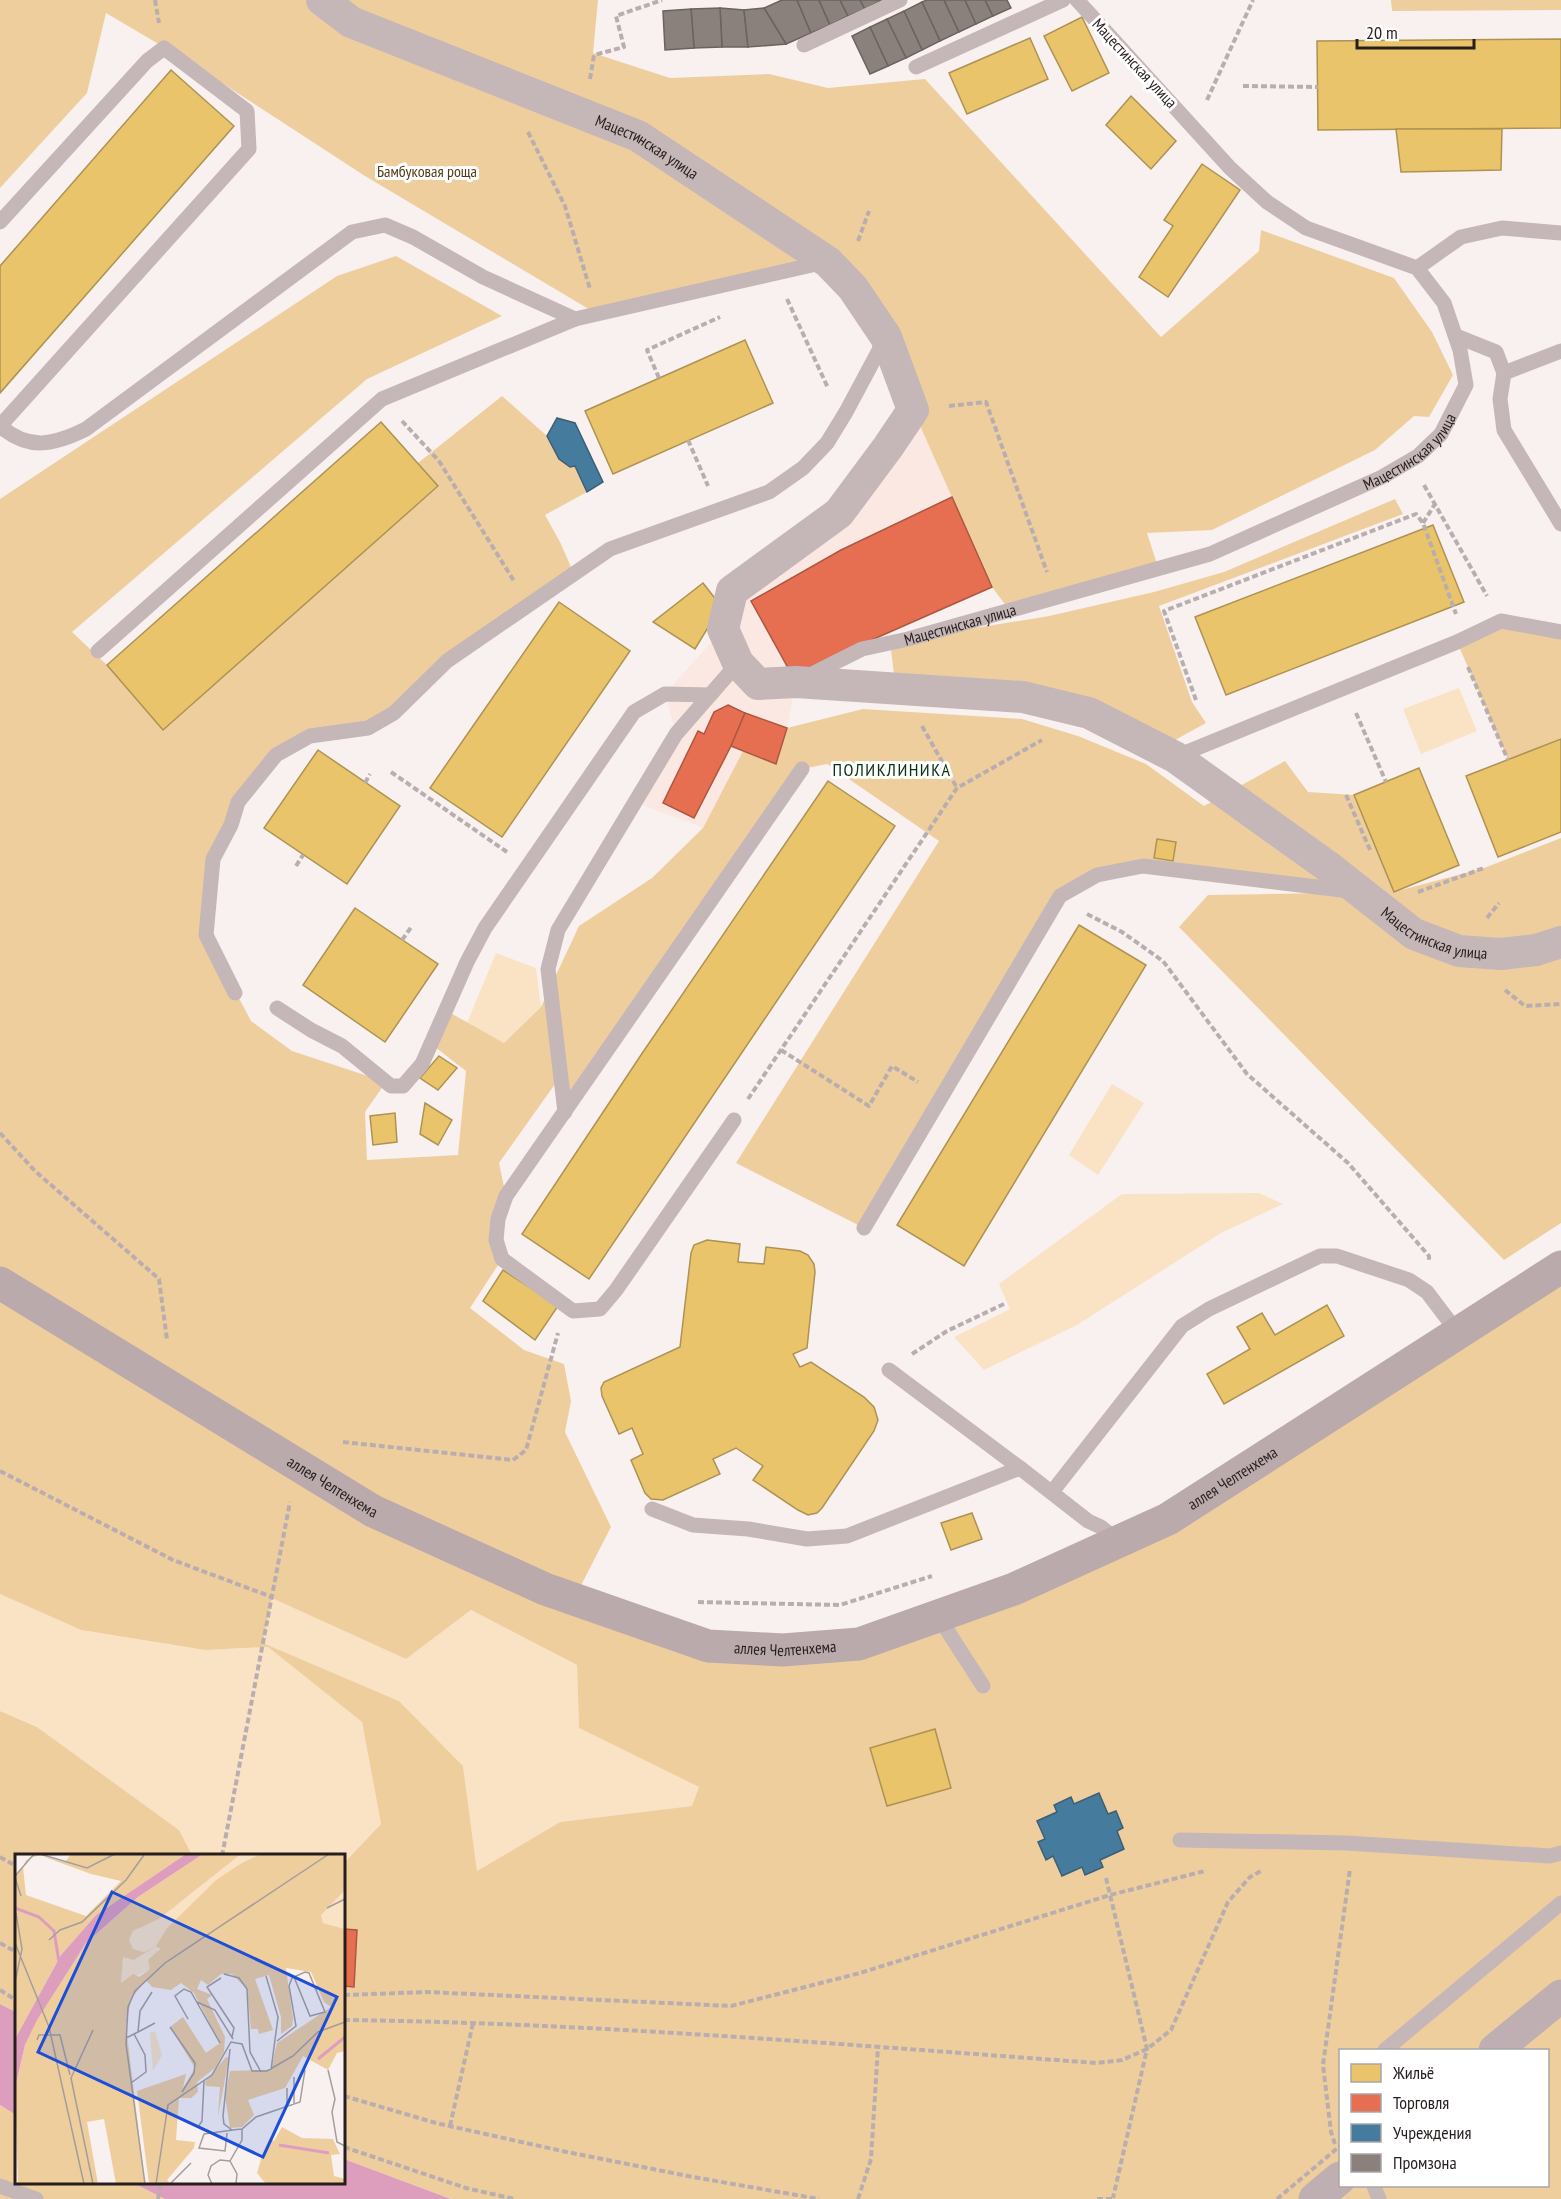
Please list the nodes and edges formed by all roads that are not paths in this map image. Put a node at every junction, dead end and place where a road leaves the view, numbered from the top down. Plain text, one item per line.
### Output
1 (322, 0) edge
2 (900, 0) edge
3 (1063, 0) edge
4 (1077, 0) edge
5 (804, 45) dead end
6 (916, 68) dead end
7 (0, 222) edge
8 (1561, 233) edge
9 (828, 262) junction
10 (1417, 268) junction
11 (575, 319) junction
12 (1456, 336) junction
13 (886, 337) junction
14 (1561, 351) edge
15 (1504, 373) junction
16 (0, 426) edge
17 (1561, 524) edge
18 (1561, 632) edge
19 (98, 651) dead end
20 (738, 663) junction
21 (796, 682) junction
22 (710, 695) junction
23 (1174, 757) junction
24 (802, 769) dead end
25 (1362, 892) junction
26 (1561, 942) edge
27 (235, 993) dead end
28 (277, 1008) dead end
29 (565, 1112) junction
30 (734, 1120) road end
31 (864, 1228) dead end
32 (1561, 1267) edge
33 (0, 1283) edge
34 (1458, 1333) junction
35 (889, 1370) road end
36 (1020, 1468) junction
37 (1052, 1492) junction
38 (652, 1509) dead end
39 (1119, 1542) junction
40 (938, 1616) junction
41 (984, 1686) dead end
42 (1180, 1840) dead end
43 (1561, 1853) edge
44 (1561, 1903) edge
45 (1561, 1996) edge
46 (1386, 2049) edge
47 (1496, 2049) edge
48 (1339, 2180) edge
49 (0, 2186) edge
50 (36, 2199) edge
51 (1315, 2199) edge

1 - 9 street, Мацестинская улица
2 - 5 lane
3 - 6 lane
4 - 10 lane, Мацестинская улица
7 - 16 lane
8 - 10 lane
9 - 11 lane
9 - 13 street, Мацестинская улица
10 - 12 lane, Мацестинская улица
11 - 16 lane
11 - 19 lane
12 - 15 lane
12 - 21 lane, Мацестинская улица
13 - 20 street, Мацестинская улица
13 - 27 lane
14 - 15 lane
15 - 17 lane
18 - 23 lane
20 - 21 street, Мацестинская улица
20 - 22 lane
21 - 23 street, Мацестинская улица
22 - 28 lane
22 - 29 lane
23 - 25 street, Мацестинская улица
24 - 29 lane
25 - 26 street, Мацестинская улица
25 - 31 lane
29 - 30 lane
32 - 34 main road, аллея Челтенхема
33 - 40 main road, аллея Челтенхема
34 - 37 lane
34 - 39 main road, аллея Челтенхема
35 - 36 lane
36 - 37 lane
36 - 38 lane
37 - 39 lane
39 - 40 main road, аллея Челтенхема
40 - 41 lane
42 - 43 lane
44 - 46 lane
45 - 47 highway
48 - 51 highway
49 - 50 lane

